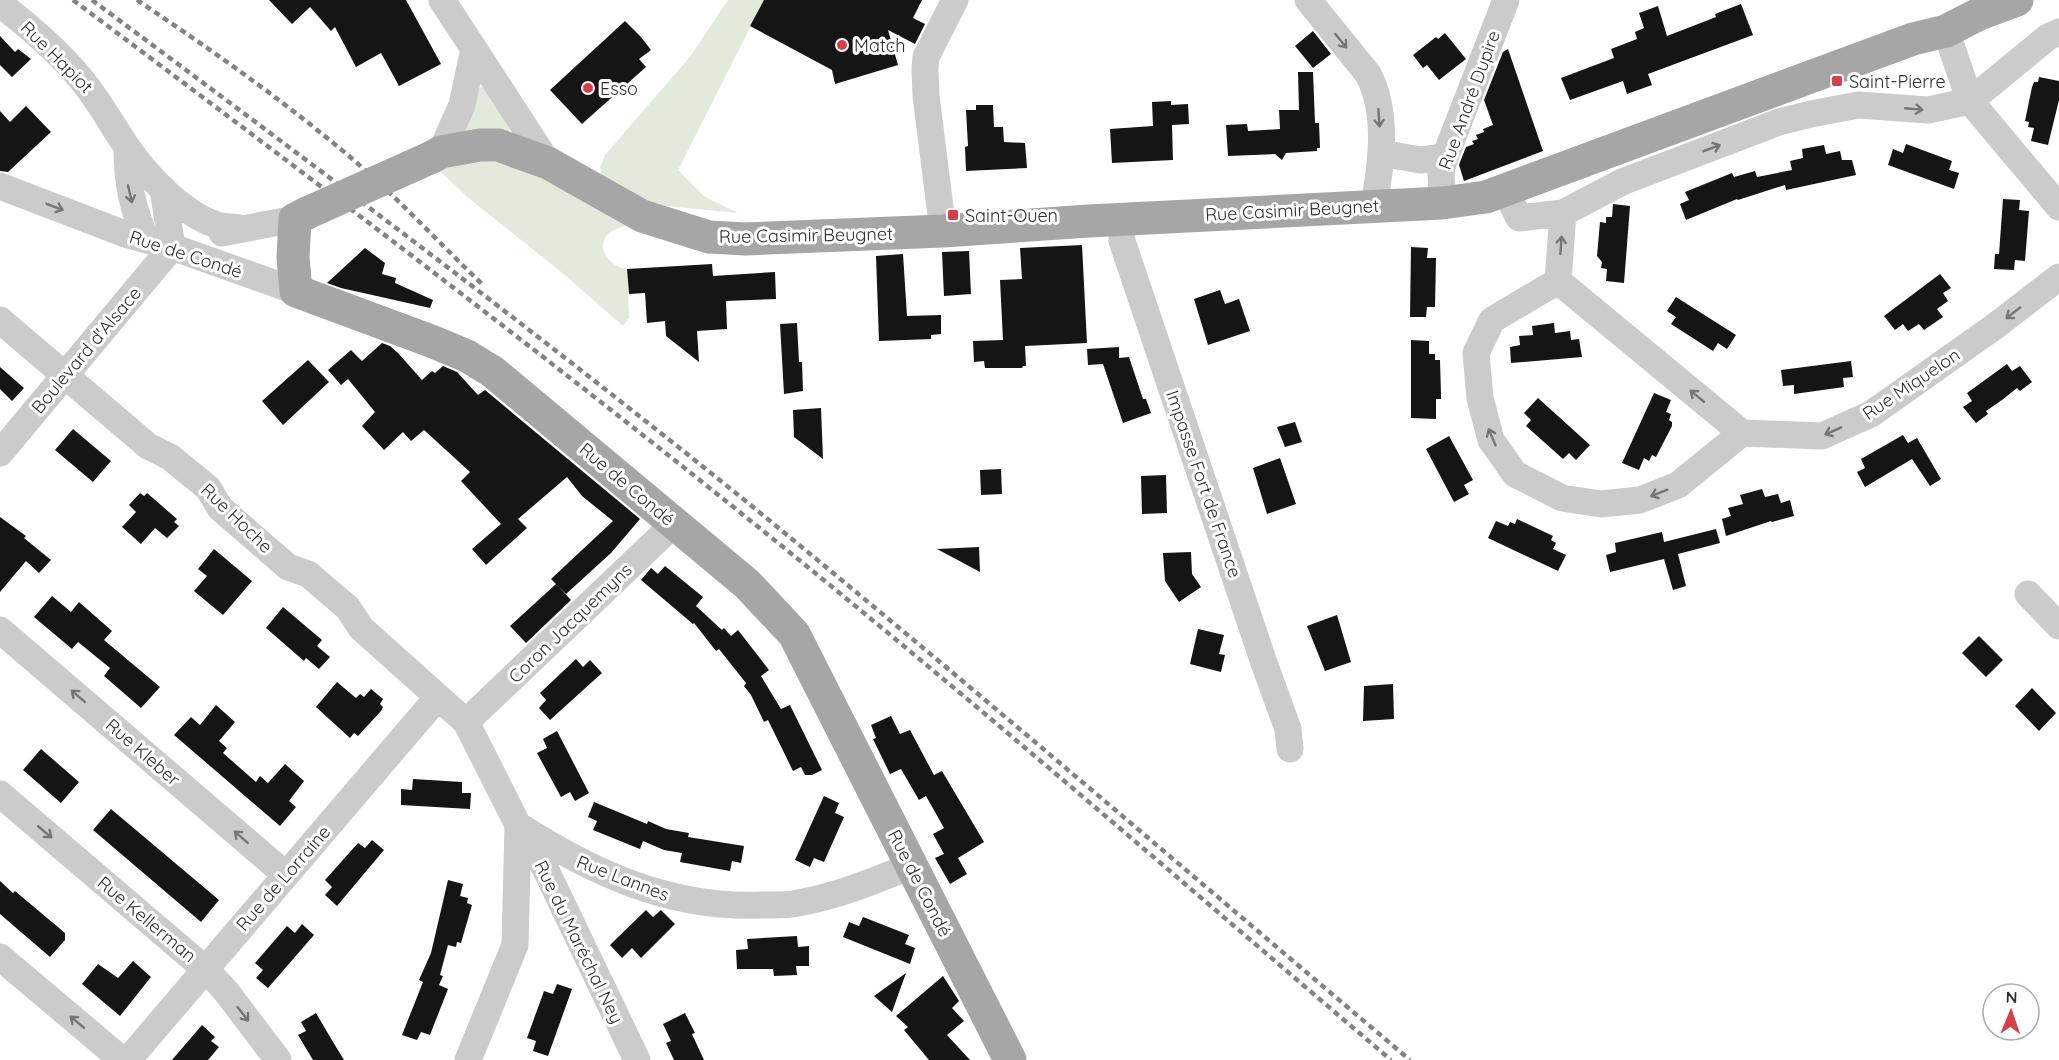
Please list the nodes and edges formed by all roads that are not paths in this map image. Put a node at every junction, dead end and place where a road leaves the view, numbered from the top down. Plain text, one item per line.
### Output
1 (442, 0) edge
2 (955, 0) edge
3 (1308, 0) edge
4 (1506, 0) edge
5 (2017, 0) edge
6 (0, 4) edge
7 (1946, 31) junction
8 (2054, 34) edge
9 (474, 50) junction
10 (1970, 101) junction
11 (127, 147) junction
12 (1381, 153) junction
13 (437, 154) junction
14 (1445, 157) junction
15 (548, 163) junction
16 (0, 186) edge
17 (163, 189) junction
18 (1505, 190) junction
19 (1442, 203) junction
20 (1374, 206) junction
21 (2059, 207) edge
22 (1563, 213) junction
23 (301, 216) junction
24 (1121, 219) junction
25 (240, 228) junction
26 (943, 231) junction
27 (146, 240) junction
28 (172, 247) junction
29 (2059, 277) edge
30 (1558, 281) junction
31 (296, 291) junction
32 (0, 320) edge
33 (66, 375) junction
34 (1742, 433) junction
35 (0, 453) edge
36 (675, 523) junction
37 (2028, 594) dead end
38 (2059, 626) edge
39 (0, 630) edge
40 (438, 697) junction
41 (466, 722) junction
42 (1290, 749) dead end
43 (0, 794) edge
44 (518, 825) junction
45 (911, 866) junction
46 (286, 875) junction
47 (0, 957) edge
48 (206, 969) junction
49 (122, 1060) edge
50 (128, 1060) edge
51 (278, 1060) edge
52 (468, 1060) edge
53 (637, 1060) edge
54 (1010, 1060) edge

1 - 9 street
2 - 26 street
3 -> 12 street
4 - 14 street, Rue André Dupire
5 - 7 main road, Rue Casimir Beugnet
6 - 11 street, Rue Hapiot
7 - 10 street
7 - 18 main road, Rue Casimir Beugnet
8 - 10 street
9 - 13 street
9 - 15 street
10 - 21 street
22 -> 10 street
11 - 17 street, Rue Hapiot
11 -> 27 street
12 - 14 street
12 - 20 street
13 - 15 main road, Rue Casimir Beugnet
13 - 23 main road, Rue Casimir Beugnet, bridge
14 - 19 street, Rue André Dupire
15 - 26 main road, Rue Casimir Beugnet
16 -> 27 street, Rue de Condé
17 - 25 street, Rue Hapiot
17 - 28 street
18 - 19 main road, Rue Casimir Beugnet
18 - 22 street
19 - 20 main road, Rue Casimir Beugnet
20 - 24 main road, Rue Casimir Beugnet
30 -> 22 street
23 - 25 street
23 - 31 main road
24 - 26 main road, Rue Casimir Beugnet
24 - 42 street, Impasse Fort de France
25 - 28 street
27 - 28 street, Rue de Condé
28 - 31 street, Rue de Condé
28 - 33 street, Boulevard d'Alsace
29 -> 34 street, Rue Miquelon
34 -> 30 street
34 -> 30 street
31 - 36 main road, Rue de Condé
32 - 33 street, Rue Hoche
33 - 35 street, Boulevard d'Alsace
33 - 40 street, Rue Hoche
36 - 41 street, Coron Jacquemyns
36 - 45 main road, Rue de Condé
37 - 38 street
46 -> 39 street, Rue Kleber
40 - 41 street, Rue Hoche
40 - 46 street, Rue de Lorraine
41 - 44 street, Rue du Maréchal Ney
43 -> 48 street, Rue Kellerman
44 - 45 street, Rue Lannes
44 - 52 street
44 - 53 street, Rue du Maréchal Ney
45 - 54 main road, Rue de Condé
46 - 48 street, Rue de Lorraine
49 -> 47 street
48 - 50 street, Rue de Lorraine
48 -> 51 street, Rue Kellerman

